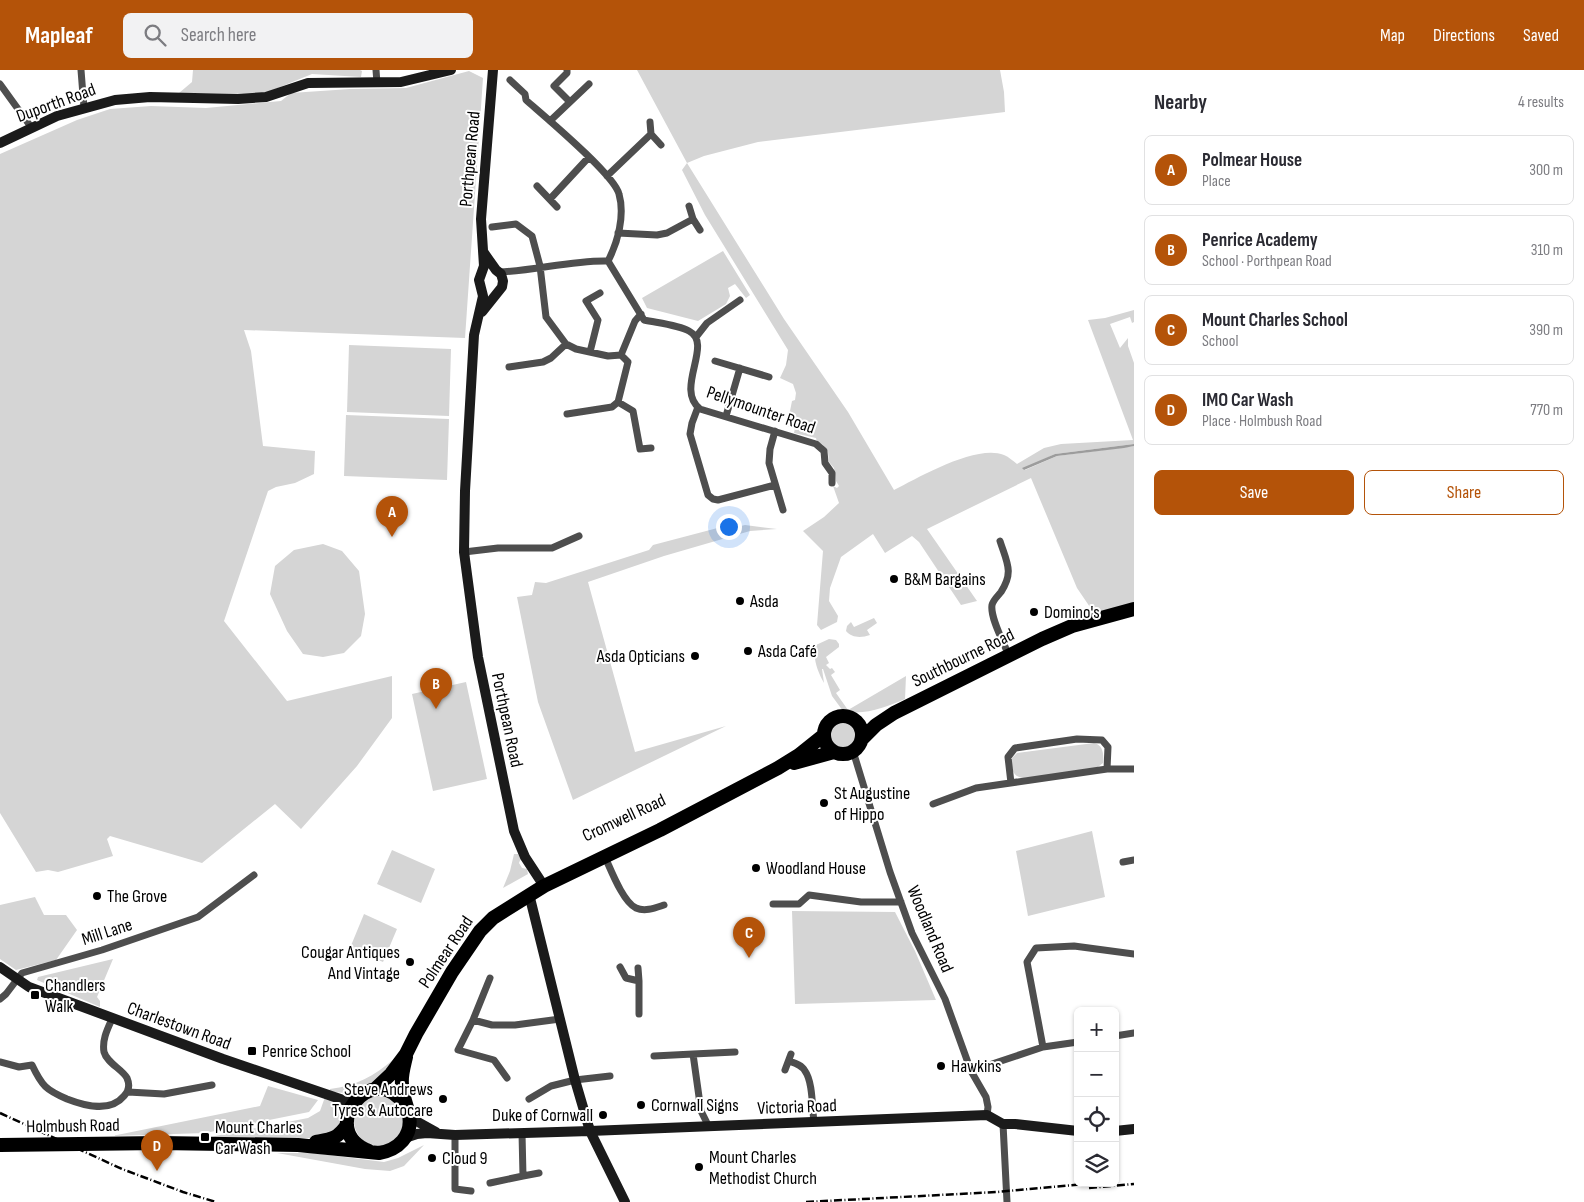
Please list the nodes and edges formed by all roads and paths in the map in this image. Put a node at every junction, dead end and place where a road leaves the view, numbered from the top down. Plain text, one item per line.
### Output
1 (81, 70) edge
2 (376, 70) edge
3 (451, 70) edge
4 (493, 70) edge
5 (567, 70) edge
6 (510, 80) dead end
7 (377, 83) junction
8 (0, 84) edge
9 (589, 84) dead end
10 (570, 102) junction
11 (84, 108) junction
12 (550, 121) junction
13 (650, 122) dead end
14 (31, 127) junction
15 (651, 134) junction
16 (0, 143) edge
17 (661, 145) dead end
18 (589, 158) junction
19 (608, 176) junction
20 (536, 186) dead end
21 (550, 199) junction
22 (689, 206) dead end
23 (557, 207) dead end
24 (693, 219) junction
25 (492, 227) dead end
26 (700, 230) dead end
27 (618, 233) junction
28 (483, 251) junction
29 (608, 260) junction
30 (540, 266) junction
31 (497, 271) junction
32 (520, 271) junction
33 (481, 274) junction
34 (480, 286) junction
35 (501, 286) junction
36 (600, 292) dead end
37 (740, 300) dead end
38 (641, 314) junction
39 (480, 315) junction
40 (696, 336) junction
41 (566, 344) junction
42 (590, 352) junction
43 (621, 356) junction
44 (715, 361) dead end
45 (509, 367) dead end
46 (740, 368) junction
47 (769, 377) dead end
48 (618, 402) junction
49 (698, 407) junction
50 (567, 414) dead end
51 (726, 416) junction
52 (775, 431) junction
53 (651, 448) dead end
54 (832, 483) dead end
55 (775, 485) junction
56 (783, 510) dead end
57 (578, 536) dead end
58 (1000, 541) dead end
59 (464, 552) junction
60 (1134, 609) edge
61 (1009, 656) junction
62 (894, 714) junction
63 (855, 720) junction
64 (824, 735) junction
65 (862, 739) junction
66 (853, 751) junction
67 (834, 752) junction
68 (778, 768) junction
69 (1134, 768) edge
70 (1107, 769) junction
71 (1011, 783) junction
72 (726, 794) junction
73 (933, 804) dead end
74 (605, 857) junction
75 (1134, 860) edge
76 (1123, 862) dead end
77 (254, 874) dead end
78 (541, 882) junction
79 (529, 894) junction
80 (902, 902) junction
81 (664, 904) dead end
82 (773, 904) dead end
83 (1134, 954) edge
84 (0, 967) edge
85 (620, 968) dead end
86 (638, 968) dead end
87 (16, 978) junction
88 (490, 978) dead end
89 (638, 981) junction
90 (0, 999) edge
91 (639, 1014) dead end
92 (112, 1019) junction
93 (560, 1019) junction
94 (473, 1020) junction
95 (1134, 1033) edge
96 (416, 1034) junction
97 (1119, 1035) edge
98 (1074, 1043) edge
99 (1043, 1047) junction
100 (735, 1052) dead end
101 (406, 1054) junction
102 (693, 1054) junction
103 (654, 1056) dead end
104 (0, 1062) edge
105 (785, 1070) dead end
106 (971, 1071) junction
107 (610, 1076) dead end
108 (507, 1078) dead end
109 (575, 1080) junction
110 (212, 1085) dead end
111 (374, 1090) junction
112 (128, 1092) junction
113 (529, 1099) dead end
114 (352, 1103) junction
115 (408, 1110) junction
116 (987, 1115) junction
117 (814, 1122) junction
118 (1003, 1124) junction
119 (347, 1125) junction
120 (710, 1127) junction
121 (1134, 1129) edge
122 (590, 1131) junction
123 (1074, 1131) edge
124 (1119, 1131) edge
125 (437, 1133) junction
126 (522, 1133) junction
127 (455, 1135) junction
128 (405, 1138) junction
129 (0, 1145) edge
130 (298, 1145) junction
131 (371, 1152) junction
132 (539, 1173) dead end
133 (523, 1176) junction
134 (490, 1183) dead end
135 (471, 1191) dead end
136 (625, 1202) edge
137 (1007, 1202) edge

1 - 11 street
2 - 7 street
3 - 7 street, Duporth Road
4 - 28 street, Porthpean Road
5 - 10 street
6 - 12 street
7 - 11 street, Duporth Road
8 - 14 street
9 - 10 street
10 - 12 street
11 - 14 street, Duporth Road
12 - 18 street
13 - 15 street
14 - 16 street, Duporth Road
15 - 17 street
15 - 19 street
18 - 19 street
18 - 21 street
19 - 27 street
20 - 21 street
21 - 23 street
22 - 24 street
24 - 26 street
24 - 27 street
25 - 30 street
27 - 29 street
28 - 31 street
28 - 33 street, Porthpean Road
29 - 30 street
29 - 38 street
30 - 32 street
30 - 41 street
31 - 32 street
31 - 33 street
31 - 35 street
32 - 35 street
33 - 34 street, Porthpean Road
34 - 35 street
34 - 39 street, Porthpean Road
35 - 39 street, Porthpean Road
36 - 42 street
37 - 40 street
38 - 40 street
38 - 43 street
39 - 59 street, Porthpean Road
40 - 49 street, Pellymounter Road
41 - 42 street
41 - 45 street
42 - 43 street
43 - 48 street
44 - 46 street
46 - 47 street
46 - 51 street
48 - 50 street
48 - 53 street
49 - 51 street, Pellymounter Road
49 - 55 street
51 - 52 street, Pellymounter Road
52 - 54 street, Pellymounter Road
52 - 55 street
55 - 56 street
57 - 59 street
58 - 61 street
59 - 78 street, Porthpean Road
60 - 61 highway, Southbourne Road
61 - 62 highway, Southbourne Road
62 - 63 highway, Southbourne Road
62 - 65 highway, Southbourne Road
63 - 64 highway
63 - 65 highway
64 - 67 highway
64 - 68 highway, Cromwell Road
65 - 66 highway
66 - 67 highway
66 - 80 street, Woodland Road
67 - 68 highway, Cromwell Road
68 - 72 highway, Cromwell Road
69 - 70 street
70 - 71 street
70 - 71 street
71 - 73 street
72 - 74 highway, Cromwell Road
72 - 78 highway, Cromwell Road
74 - 78 highway, Cromwell Road
74 - 81 street
75 - 76 street
77 - 87 street, Mill Lane
78 - 79 highway, Polmear Road
78 - 96 highway, Polmear Road
79 - 93 street
79 - 96 highway, Polmear Road
80 - 82 street
80 - 106 street, Woodland Road
83 - 99 street
84 - 87 street, Charlestown Road
85 - 89 street
86 - 89 street
87 - 90 street
87 - 92 street, Charlestown Road
88 - 94 street
89 - 91 street
92 - 112 street
92 - 114 street, Charlestown Road
93 - 94 street
93 - 109 street
94 - 108 street
95 - 97 street
96 - 101 highway, Polmear Road
98 - 99 street
99 - 106 street
100 - 102 street
101 - 111 highway
101 - 115 highway
102 - 103 street
102 - 120 street
104 - 112 street
105 - 117 street
106 - 116 street, Woodland Road
107 - 109 street
109 - 113 street
109 - 122 street
110 - 112 street
111 - 114 highway
111 - 115 highway
114 - 119 highway
115 - 125 street
115 - 128 highway
116 - 117 street, Victoria Road
116 - 118 street
117 - 120 street, Victoria Road
118 - 123 street
118 - 137 street
119 - 130 highway
119 - 131 highway
120 - 122 street, Victoria Road
121 - 124 street
122 - 126 street, Victoria Road
122 - 136 street
125 - 127 street, Victoria Road
125 - 128 street
126 - 127 street, Victoria Road
126 - 133 street
127 - 135 street
128 - 131 highway
129 - 130 highway, Holmbush Road
130 - 131 highway
132 - 133 street
133 - 134 street

